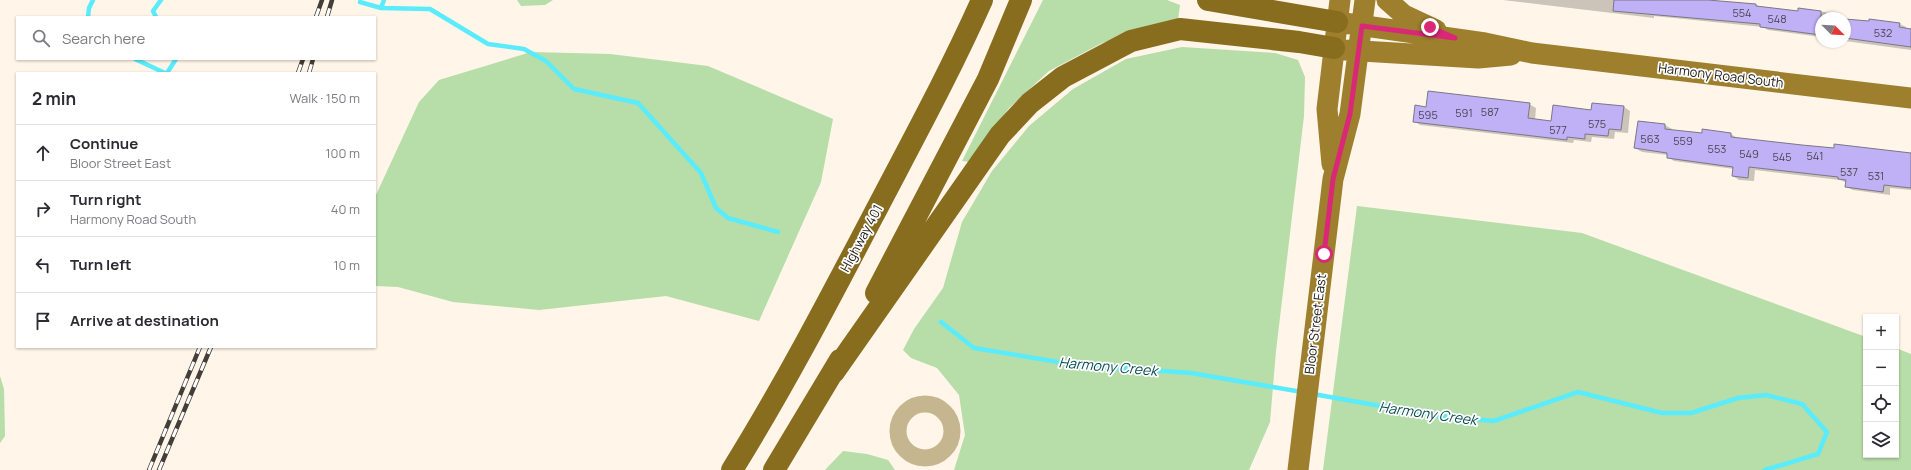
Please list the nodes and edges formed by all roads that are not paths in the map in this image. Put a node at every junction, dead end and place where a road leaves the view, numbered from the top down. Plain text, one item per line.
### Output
1 (982, 0) edge
2 (1021, 0) edge
3 (1208, 0) edge
4 (1340, 0) edge
5 (1365, 0) edge
6 (1387, 0) edge
7 (1337, 22) junction
8 (1362, 26) junction
9 (1455, 38) junction
10 (1334, 48) junction
11 (1359, 52) junction
12 (1532, 53) junction
13 (1911, 98) edge
14 (1333, 179) junction
15 (834, 372) junction
16 (732, 470) edge
17 (774, 470) edge
18 (1298, 470) edge

1 - 16 highway, Highway 401
2 - 15 highway
3 - 7 highway
4 - 7 main road, Bloor Street East
5 - 8 main road, Bloor Street East
6 - 9 main road
7 - 8 main road, Harmony Road South
7 - 10 main road, Bloor Street East
8 - 9 main road, Harmony Road South
8 - 11 main road, Bloor Street East
9 - 12 main road, Harmony Road South
10 - 11 main road, Harmony Road South
10 - 14 main road, Bloor Street East
10 - 15 highway
11 - 12 main road, Harmony Road South
11 - 14 main road, Bloor Street East
12 - 13 main road, Harmony Road South
14 - 18 main road, Bloor Street East
15 - 17 highway

